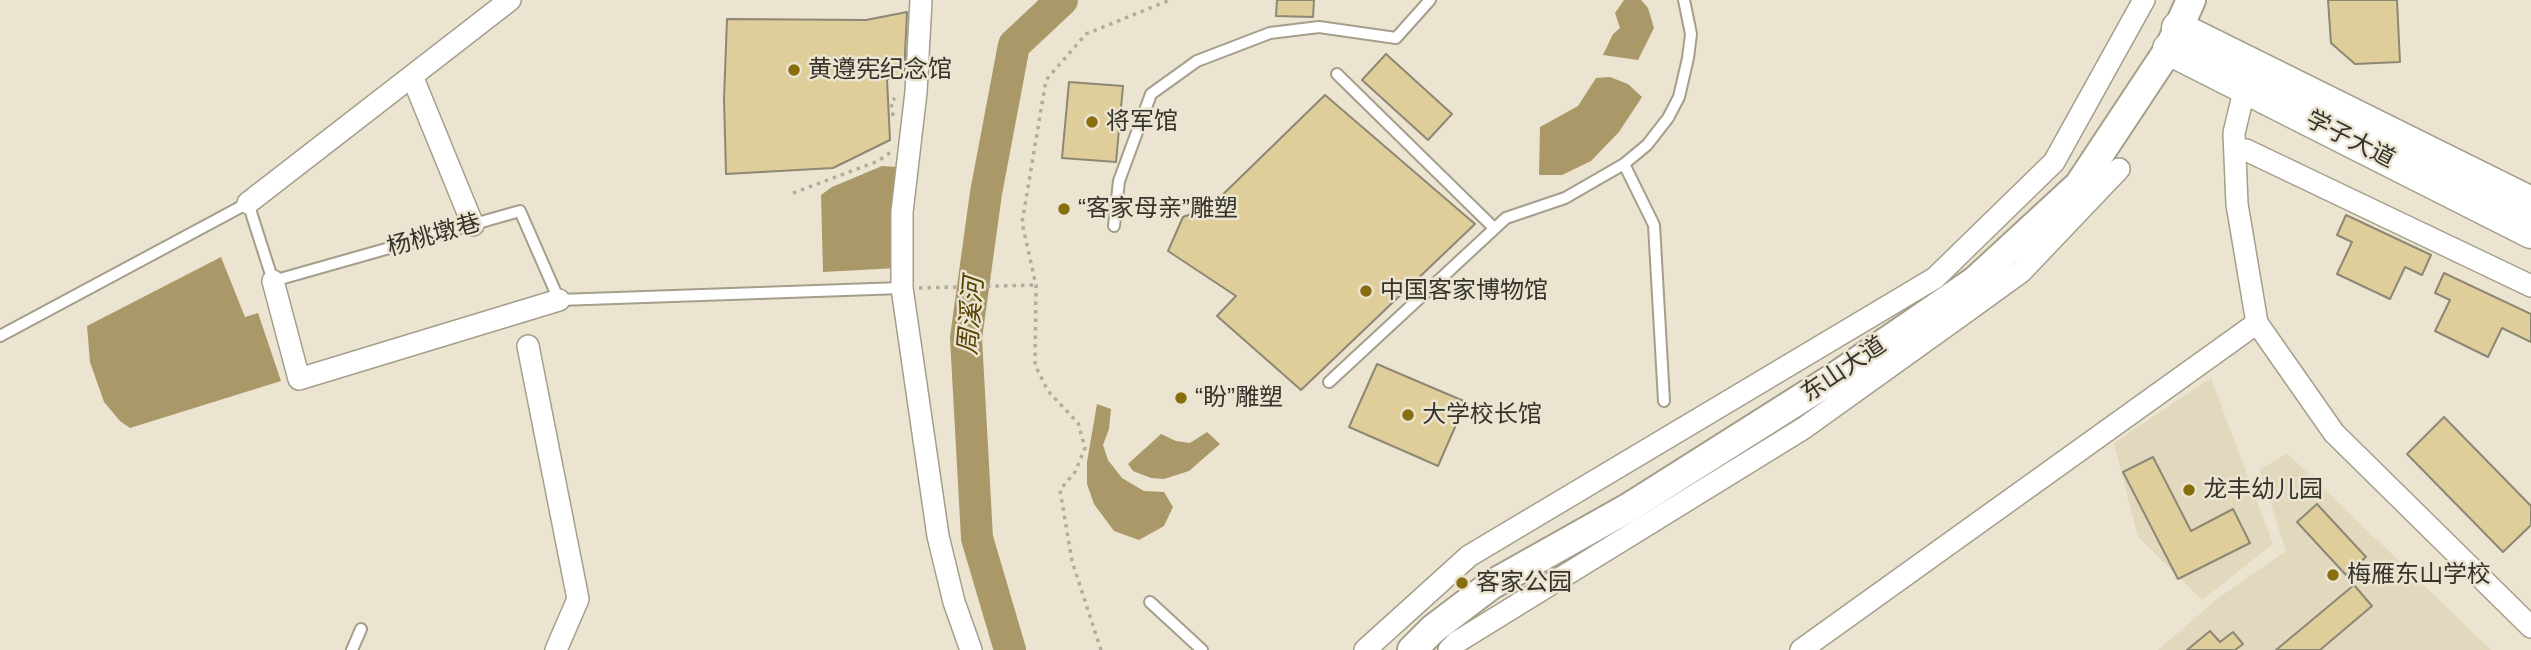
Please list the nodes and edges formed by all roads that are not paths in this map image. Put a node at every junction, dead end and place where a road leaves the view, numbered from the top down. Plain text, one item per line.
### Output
1 (510, 0) edge
2 (921, 0) edge
3 (1430, 0) edge
4 (1684, 0) edge
5 (2144, 0) edge
6 (2179, 26) edge
7 (1338, 74) dead end
8 (412, 76) junction
9 (2313, 81) dead end
10 (2245, 87) junction
11 (2246, 150) dead end
12 (1623, 164) junction
13 (2119, 169) dead end
14 (2531, 189) edge
15 (248, 203) junction
16 (2531, 203) edge
17 (473, 225) junction
18 (1114, 226) dead end
19 (1494, 228) junction
20 (2531, 232) edge
21 (273, 281) junction
22 (2531, 286) edge
23 (902, 288) junction
24 (559, 300) junction
25 (2257, 323) junction
26 (0, 336) edge
27 (528, 346) dead end
28 (1328, 382) dead end
29 (1664, 401) dead end
30 (1150, 602) dead end
31 (2531, 628) edge
32 (361, 629) dead end
33 (352, 650) edge
34 (556, 650) edge
35 (971, 650) edge
36 (1202, 650) edge
37 (1365, 650) edge
38 (1412, 650) edge
39 (1449, 650) edge
40 (1801, 650) edge

1 - 8 street
2 - 23 street
3 - 18 lane
4 - 12 lane
5 - 37 street
6 - 10 main road, 学子大道
6 - 16 main road, 学子大道
6 - 38 main road, 东山大道
7 - 19 lane
8 - 15 street
8 - 17 street
9 - 14 street
10 - 20 main road, 学子大道
10 - 25 street
11 - 22 street
12 - 19 lane
12 - 29 lane
13 - 39 street
15 - 21 lane
15 - 26 lane
17 - 21 lane, 杨桃墩巷
17 - 24 lane, 杨桃墩巷
19 - 28 lane
21 - 24 street
23 - 24 lane
23 - 35 street
25 - 31 street
25 - 40 street
27 - 34 street
30 - 36 lane
32 - 33 lane

